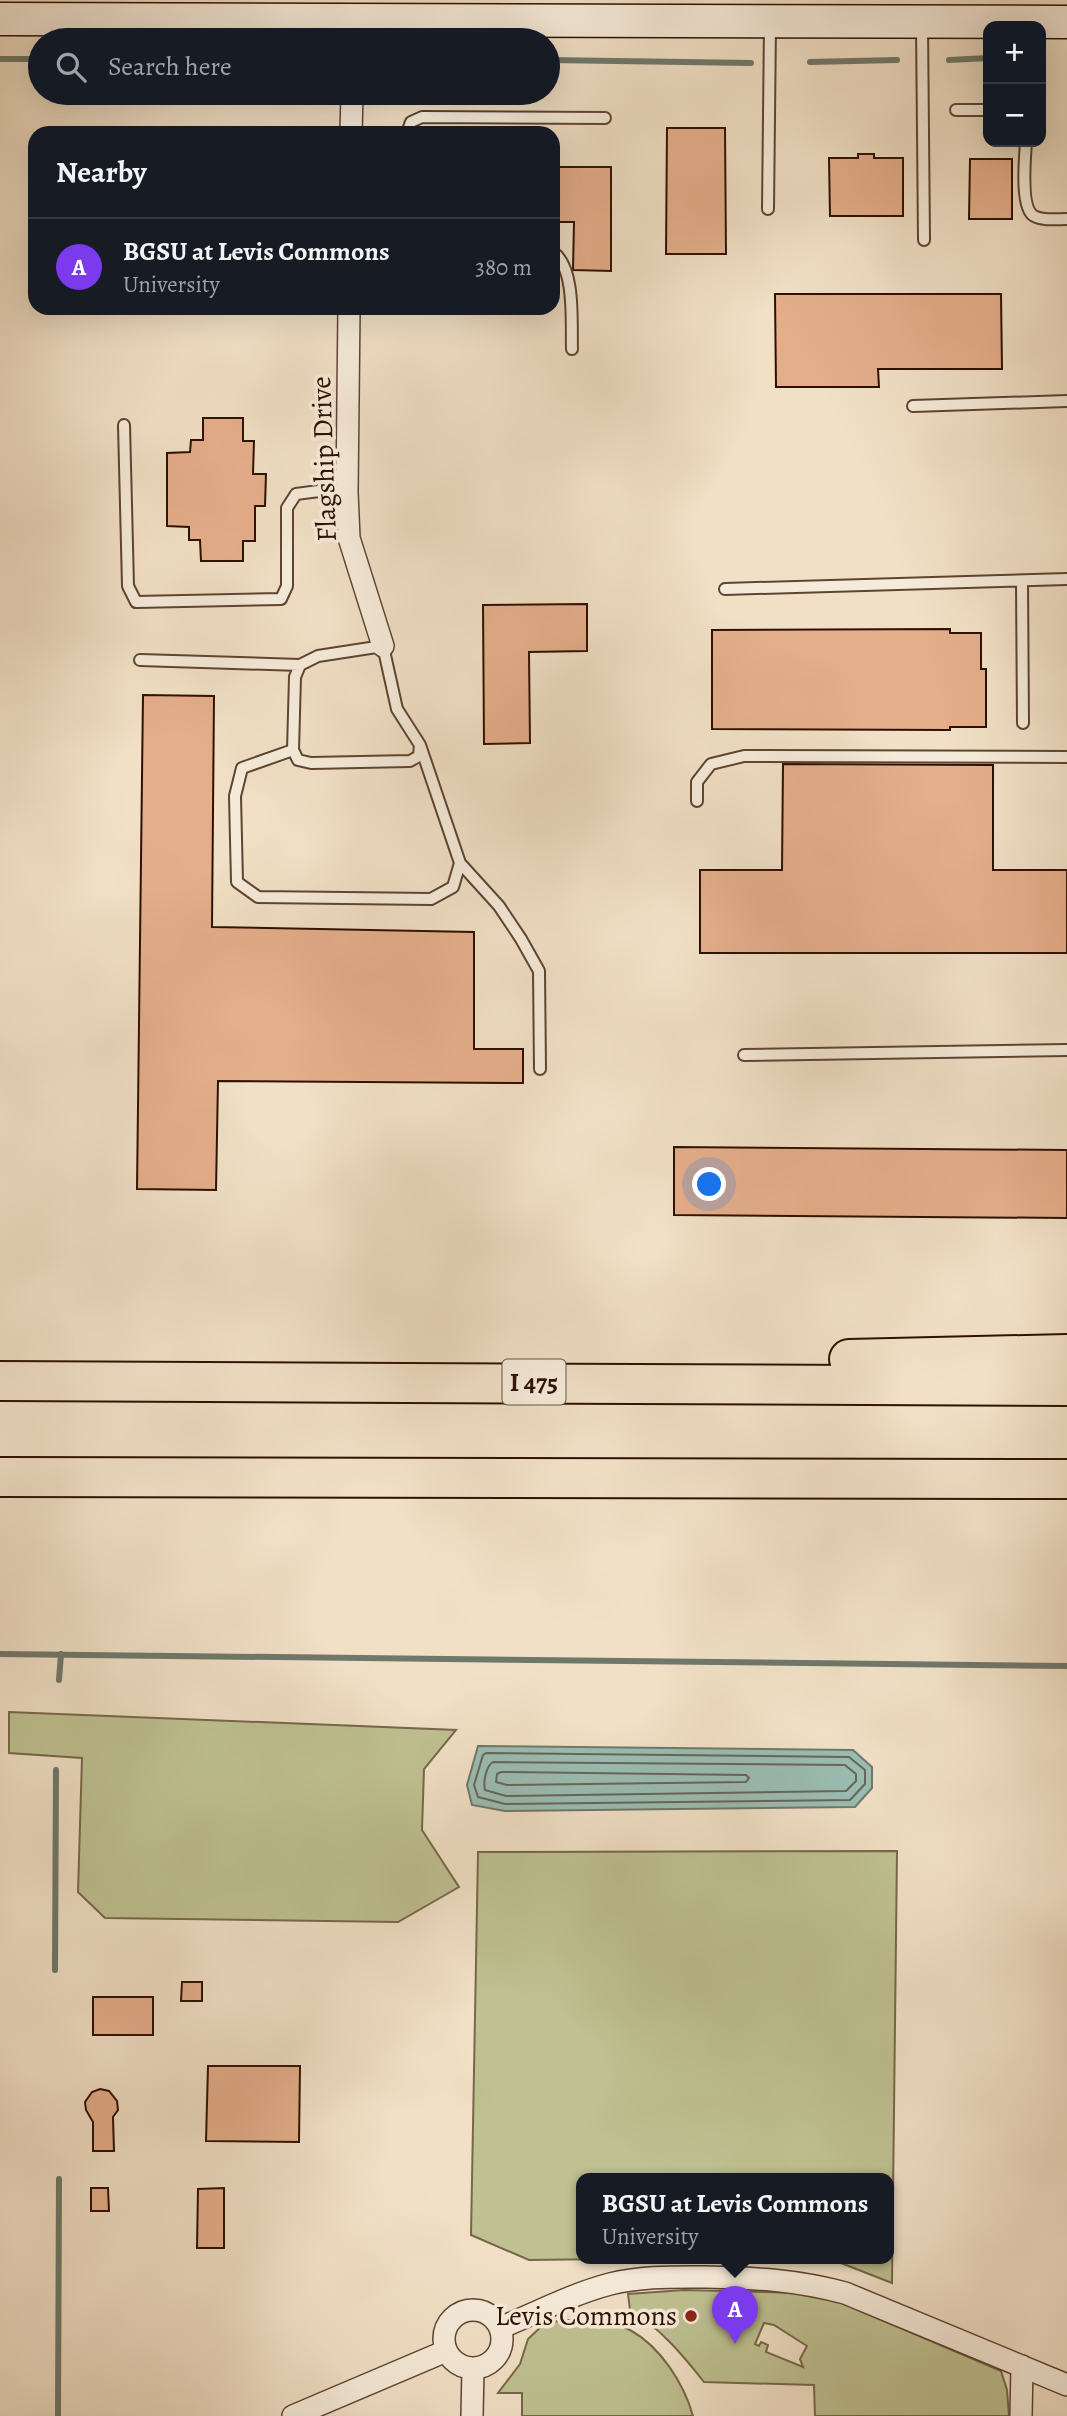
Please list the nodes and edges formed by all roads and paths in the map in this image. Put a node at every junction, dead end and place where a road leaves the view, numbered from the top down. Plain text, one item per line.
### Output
1 (0, 19) edge
2 (770, 21) junction
3 (922, 22) junction
4 (1067, 22) edge
5 (365, 23) edge
6 (352, 105) edge
7 (956, 110) dead end
8 (983, 110) edge
9 (606, 118) dead end
10 (351, 126) edge
11 (410, 126) edge
12 (1026, 147) edge
13 (768, 209) dead end
14 (1067, 219) edge
15 (924, 240) dead end
16 (560, 259) edge
17 (349, 315) edge
18 (572, 349) dead end
19 (1067, 401) edge
20 (913, 406) dead end
21 (124, 425) dead end
22 (347, 492) junction
23 (1067, 579) edge
24 (1021, 581) junction
25 (725, 589) dead end
26 (383, 646) junction
27 (140, 660) dead end
28 (300, 665) junction
29 (1023, 723) dead end
30 (420, 745) junction
31 (293, 750) junction
32 (1067, 758) edge
33 (697, 801) dead end
34 (460, 863) junction
35 (1067, 1050) edge
36 (744, 1055) dead end
37 (540, 1069) dead end
38 (1067, 1354) edge
39 (0, 1381) edge
40 (306, 1381) junction
41 (1067, 1386) edge
42 (0, 1477) edge
43 (965, 1479) junction
44 (1067, 1479) edge
45 (1067, 1486) edge
46 (500, 2328) junction
47 (446, 2351) junction
48 (1021, 2366) junction
49 (473, 2368) junction
50 (1067, 2385) edge
51 (293, 2416) edge
52 (472, 2416) edge
53 (1021, 2416) edge

1 - 5 street
2 - 3 street
2 - 5 street
2 - 13 lane
3 - 4 street
3 - 15 lane
6 - 10 street
7 - 8 lane
9 - 11 lane
12 - 14 lane
16 - 18 lane
17 - 22 street, Flagship Drive
19 - 20 lane
21 - 22 lane
22 - 26 street, Flagship Drive
23 - 24 lane
24 - 25 lane
24 - 29 lane
26 - 28 lane
26 - 30 lane
27 - 28 lane
28 - 31 lane
30 - 31 lane
30 - 34 lane
31 - 34 lane
32 - 33 lane
34 - 37 lane
35 - 36 lane
38 - 40 highway
39 - 40 highway, I 475
40 - 41 highway, I 475
42 - 43 highway
43 - 44 highway
43 - 45 highway
46 - 47 street
46 - 48 street
46 - 49 street
47 - 49 street
47 - 51 street
48 - 50 street
48 - 53 street
49 - 52 street

